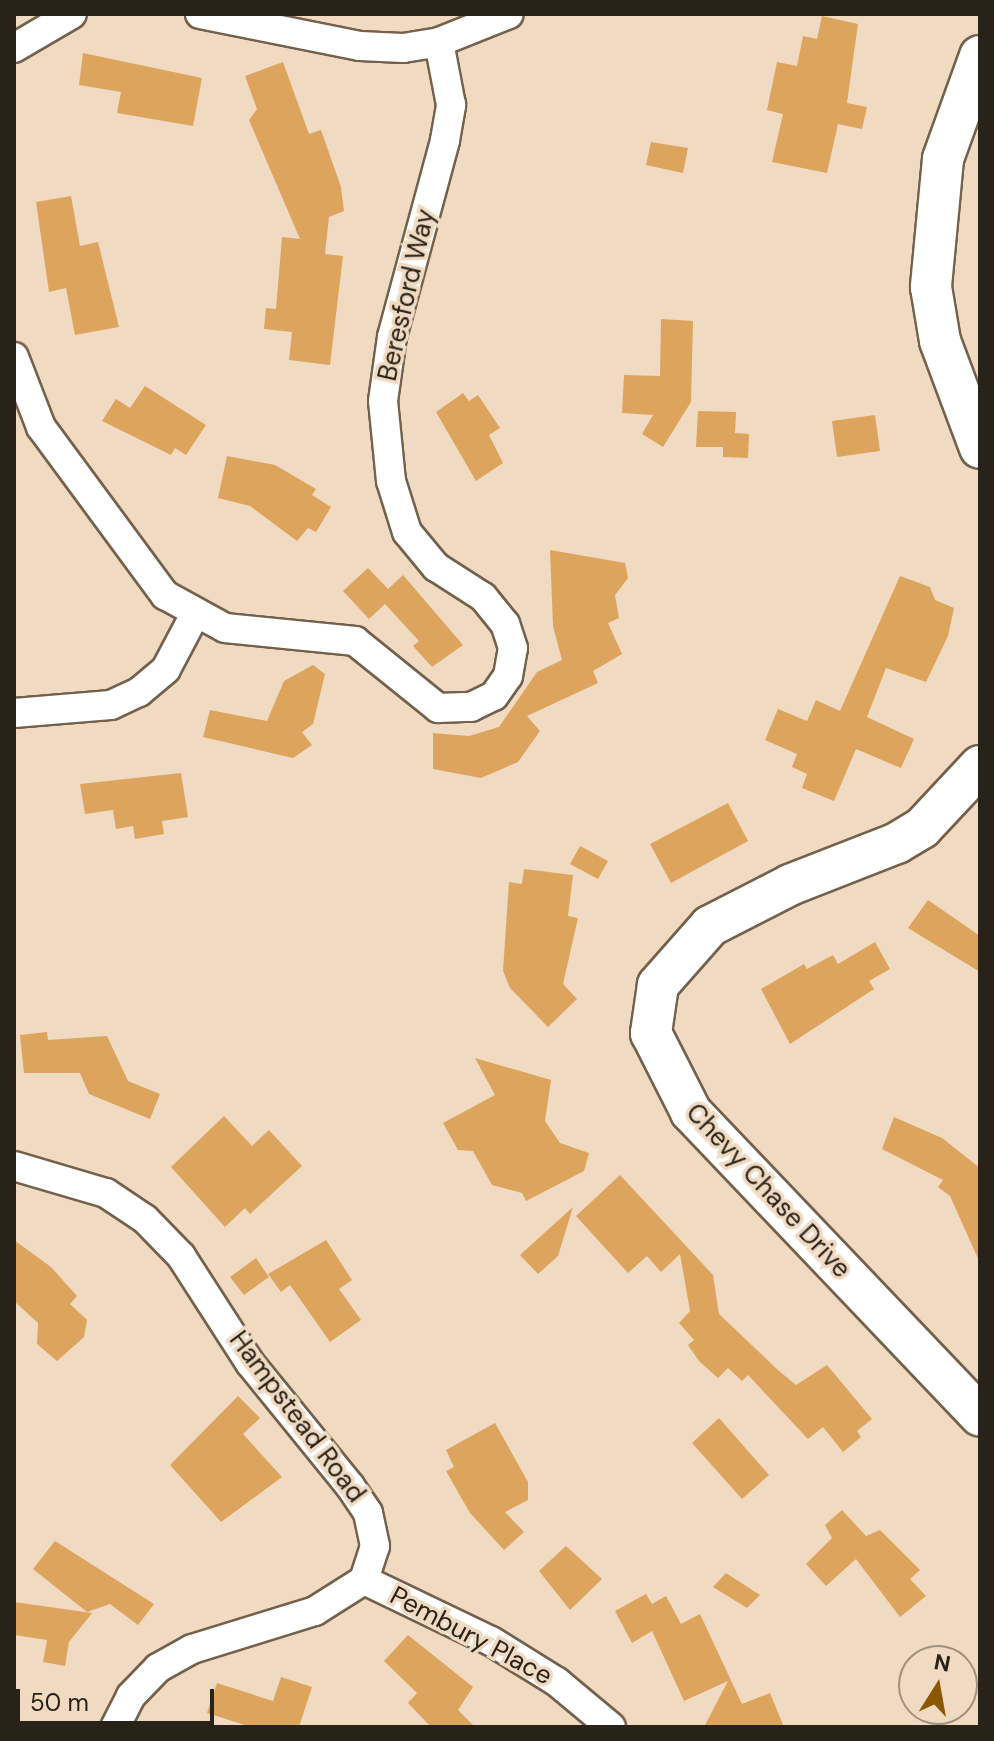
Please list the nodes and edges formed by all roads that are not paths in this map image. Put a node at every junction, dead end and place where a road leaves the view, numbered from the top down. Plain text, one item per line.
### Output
1 (72, 14) edge
2 (200, 14) edge
3 (509, 14) edge
4 (439, 42) junction
5 (14, 48) edge
6 (980, 56) edge
7 (14, 357) edge
8 (980, 448) edge
9 (195, 614) junction
10 (14, 713) edge
11 (980, 766) edge
12 (14, 1166) edge
13 (980, 1416) edge
14 (364, 1580) junction
15 (115, 1727) edge
16 (611, 1727) edge

1 - 5 street
2 - 4 street
3 - 4 street
4 - 9 street, Beresford Way
6 - 8 main road
7 - 9 street
9 - 10 street
11 - 13 main road, Chevy Chase Drive
12 - 14 street, Hampstead Road
14 - 15 street
14 - 16 street, Pembury Place

